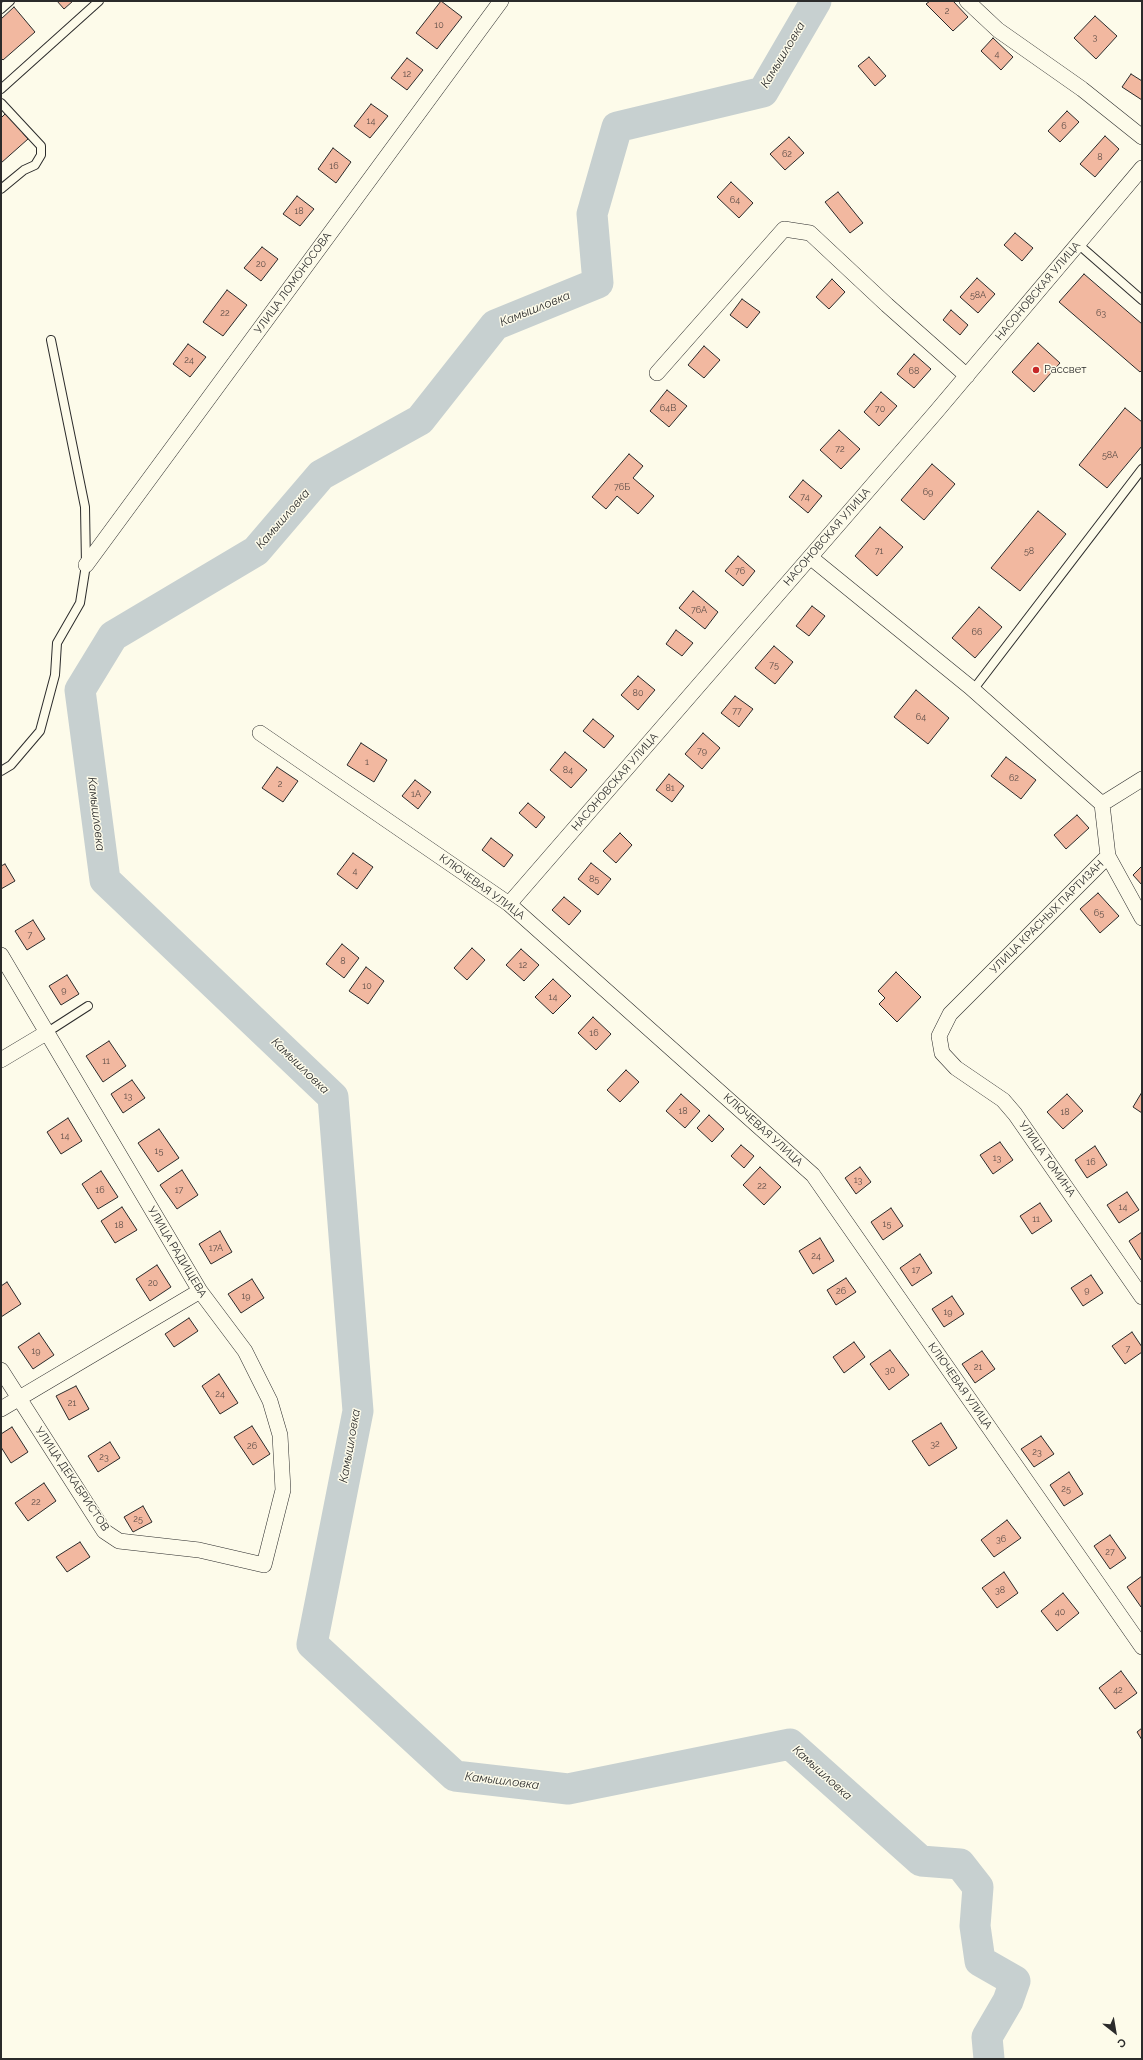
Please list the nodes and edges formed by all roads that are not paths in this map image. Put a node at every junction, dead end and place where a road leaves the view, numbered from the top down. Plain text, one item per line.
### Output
1 (10, 1) edge
2 (99, 1) edge
3 (501, 1) edge
4 (968, 1) edge
5 (1, 9) edge
6 (1, 90) edge
7 (1, 103) edge
8 (1142, 137) edge
9 (1142, 168) edge
10 (1, 189) edge
11 (1078, 244) junction
12 (1142, 300) edge
13 (51, 340) dead end
14 (657, 372) dead end
15 (966, 376) junction
16 (1142, 469) edge
17 (810, 557) junction
18 (86, 565) junction
19 (973, 690) junction
20 (260, 733) dead end
21 (1, 771) edge
22 (1142, 779) edge
23 (1102, 804) junction
24 (1108, 856) junction
25 (509, 904) junction
26 (1142, 918) edge
27 (1, 955) edge
28 (88, 1006) dead end
29 (46, 1033) junction
30 (939, 1036) joint
31 (1, 1060) edge
32 (200, 1291) junction
33 (1142, 1297) edge
34 (1, 1370) edge
35 (19, 1398) junction
36 (1, 1409) edge
37 (264, 1565) joint
38 (1142, 1647) edge

1 - 5 lane
2 - 6 lane
3 - 18 street, УЛИЦА ЛОМОНОСОВА
4 - 8 street
7 - 10 lane
9 - 11 street, НАСОНОВСКАЯ УЛИЦА
11 - 12 lane
11 - 15 street, НАСОНОВСКАЯ УЛИЦА
13 - 18 lane
14 - 15 street
15 - 17 street, НАСОНОВСКАЯ УЛИЦА
16 - 19 lane
17 - 19 street
17 - 25 street, НАСОНОВСКАЯ УЛИЦА
18 - 21 lane
19 - 23 street
20 - 25 street, КЛЮЧЕВАЯ УЛИЦА
22 - 23 street
23 - 24 street, УЛИЦА КРАСНЫХ ПАРТИЗАН
24 - 26 street
24 - 30 street, УЛИЦА КРАСНЫХ ПАРТИЗАН
25 - 38 street, КЛЮЧЕВАЯ УЛИЦА
27 - 29 street, УЛИЦА РАДИЩЕВА
28 - 29 lane
29 - 31 street
29 - 32 street, УЛИЦА РАДИЩЕВА
30 - 33 street, УЛИЦА ТОМИНА
32 - 35 street
32 - 37 street, УЛИЦА РАДИЩЕВА
34 - 35 street, УЛИЦА ДЕКАБРИСТОВ
35 - 36 street
35 - 37 street, УЛИЦА ДЕКАБРИСТОВ

